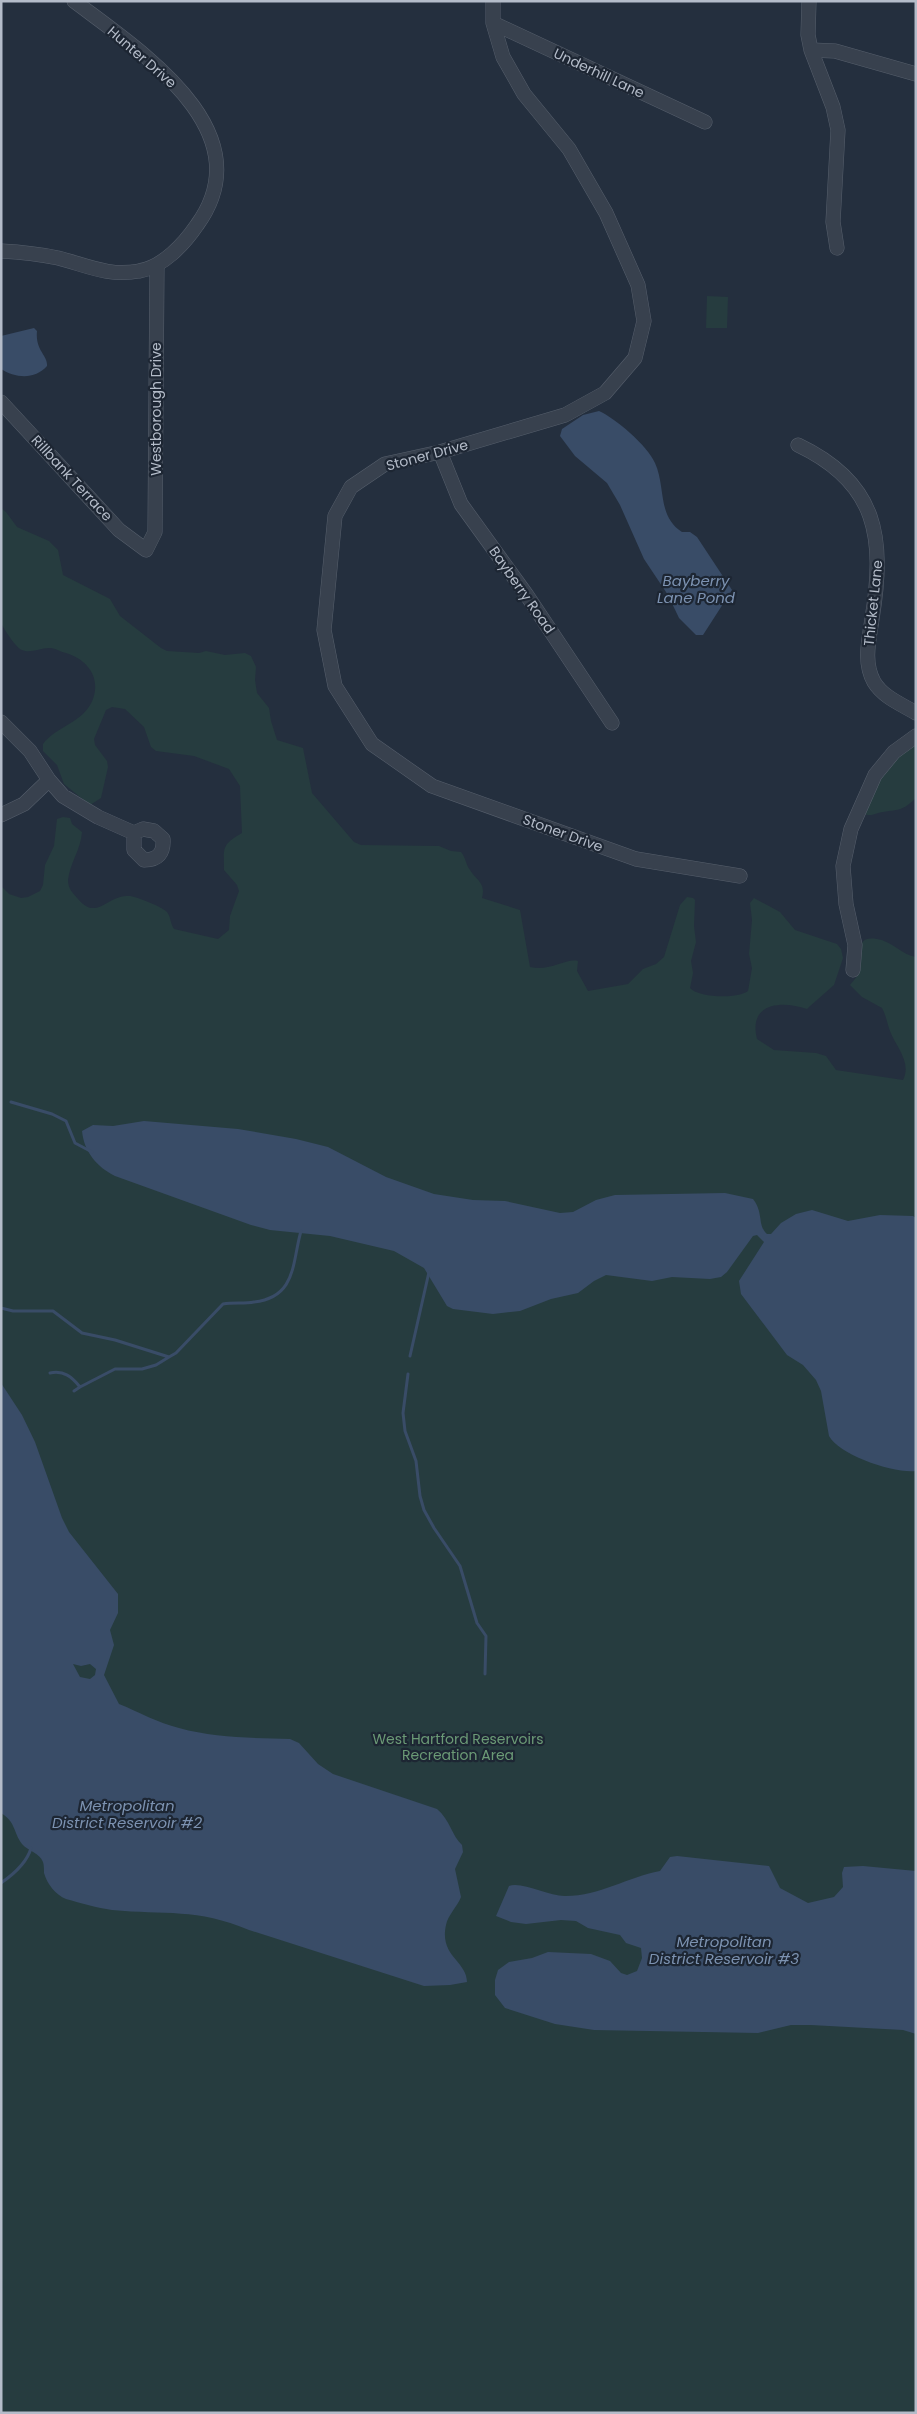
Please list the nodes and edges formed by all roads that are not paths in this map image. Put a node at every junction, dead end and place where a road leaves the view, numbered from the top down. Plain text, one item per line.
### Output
1 (74, 1) edge
2 (493, 1) edge
3 (809, 1) edge
4 (493, 23) junction
5 (811, 50) junction
6 (916, 74) edge
7 (705, 122) dead end
8 (837, 248) dead end
9 (1, 251) edge
10 (157, 265) junction
11 (1, 402) edge
12 (798, 445) dead end
13 (440, 452) junction
14 (146, 550) joint
15 (916, 713) edge
16 (1, 722) edge
17 (612, 723) dead end
18 (916, 736) edge
19 (49, 780) junction
20 (1, 815) edge
21 (134, 833) dead end
22 (740, 876) dead end
23 (853, 970) dead end

1 - 10 street, Hunter Drive
2 - 4 street, Stoner Drive
3 - 5 street
4 - 7 street, Underhill Lane
4 - 13 street, Stoner Drive
5 - 6 street
5 - 8 street
9 - 10 street, Hunter Drive
10 - 14 street, Westborough Drive
11 - 14 street, Rillbank Terrace
12 - 15 street, Thicket Lane
13 - 17 street, Bayberry Road
13 - 22 street, Stoner Drive
16 - 19 street
18 - 23 street
19 - 20 street
19 - 21 street

